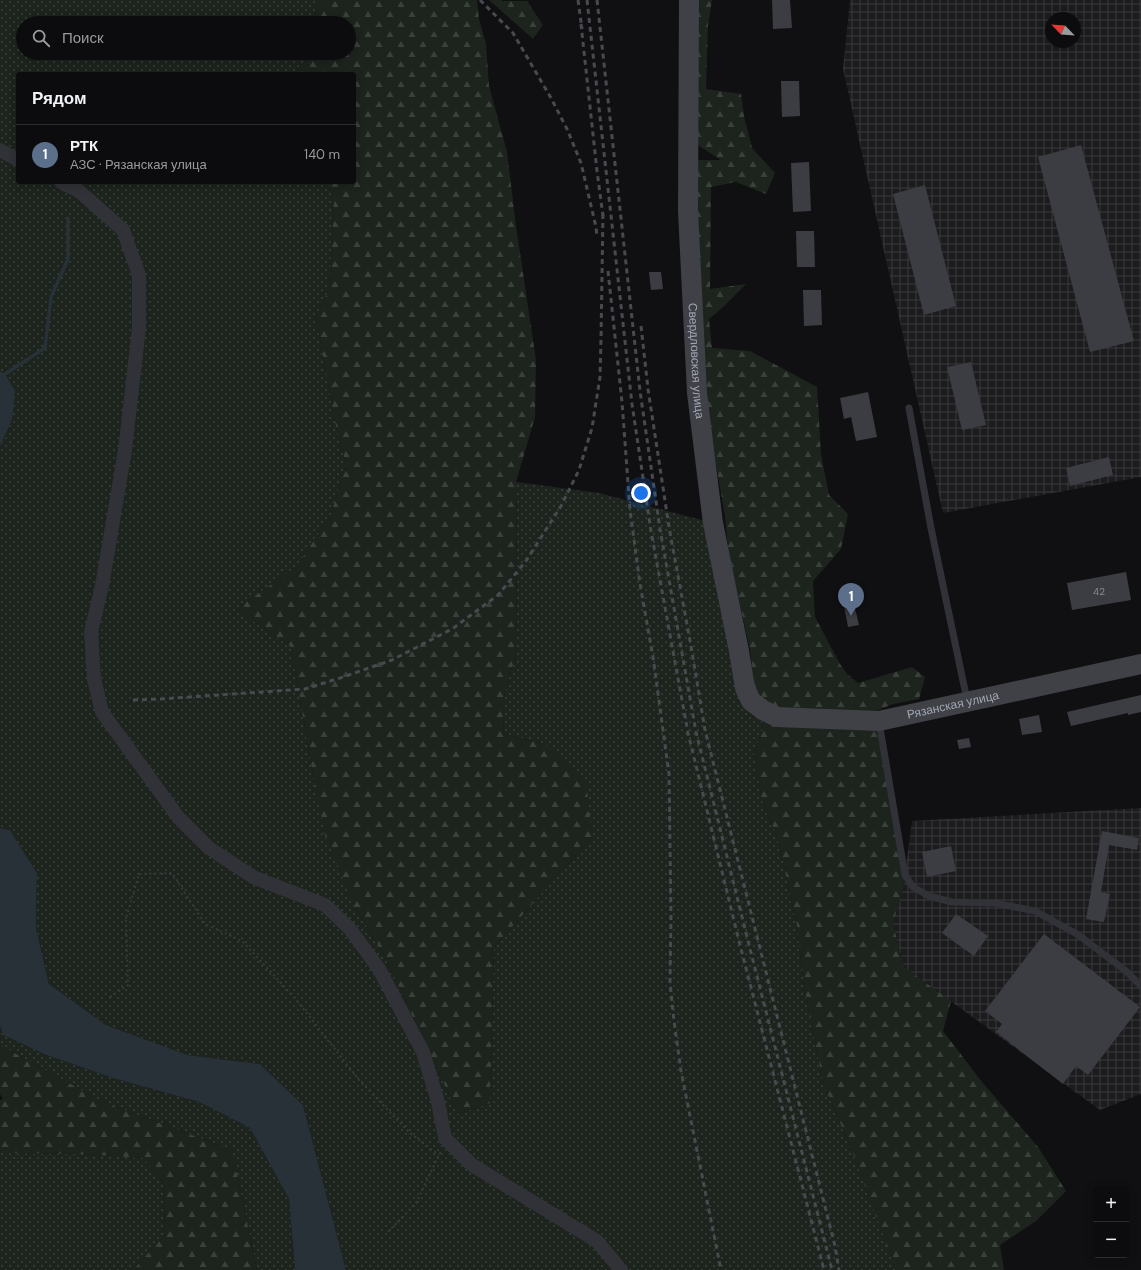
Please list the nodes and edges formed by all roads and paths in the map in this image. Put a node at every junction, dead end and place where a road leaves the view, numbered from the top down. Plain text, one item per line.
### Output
1 (689, 0) edge
2 (0, 150) edge
3 (16, 159) edge
4 (65, 184) edge
5 (909, 408) dead end
6 (1141, 664) edge
7 (967, 702) junction
8 (763, 710) joint
9 (879, 721) junction
10 (1141, 986) edge
11 (110, 997) dead end
12 (445, 1138) junction
13 (440, 1155) junction
14 (388, 1232) dead end
15 (621, 1270) edge

1 - 8 main road, Свердловская улица
2 - 3 street
4 - 12 street
5 - 7 lane
6 - 7 main road, Рязанская улица
7 - 9 main road, Рязанская улица
8 - 9 main road, Рязанская улица
9 - 10 lane
11 - 13 path
12 - 13 path
12 - 15 street
13 - 14 path

